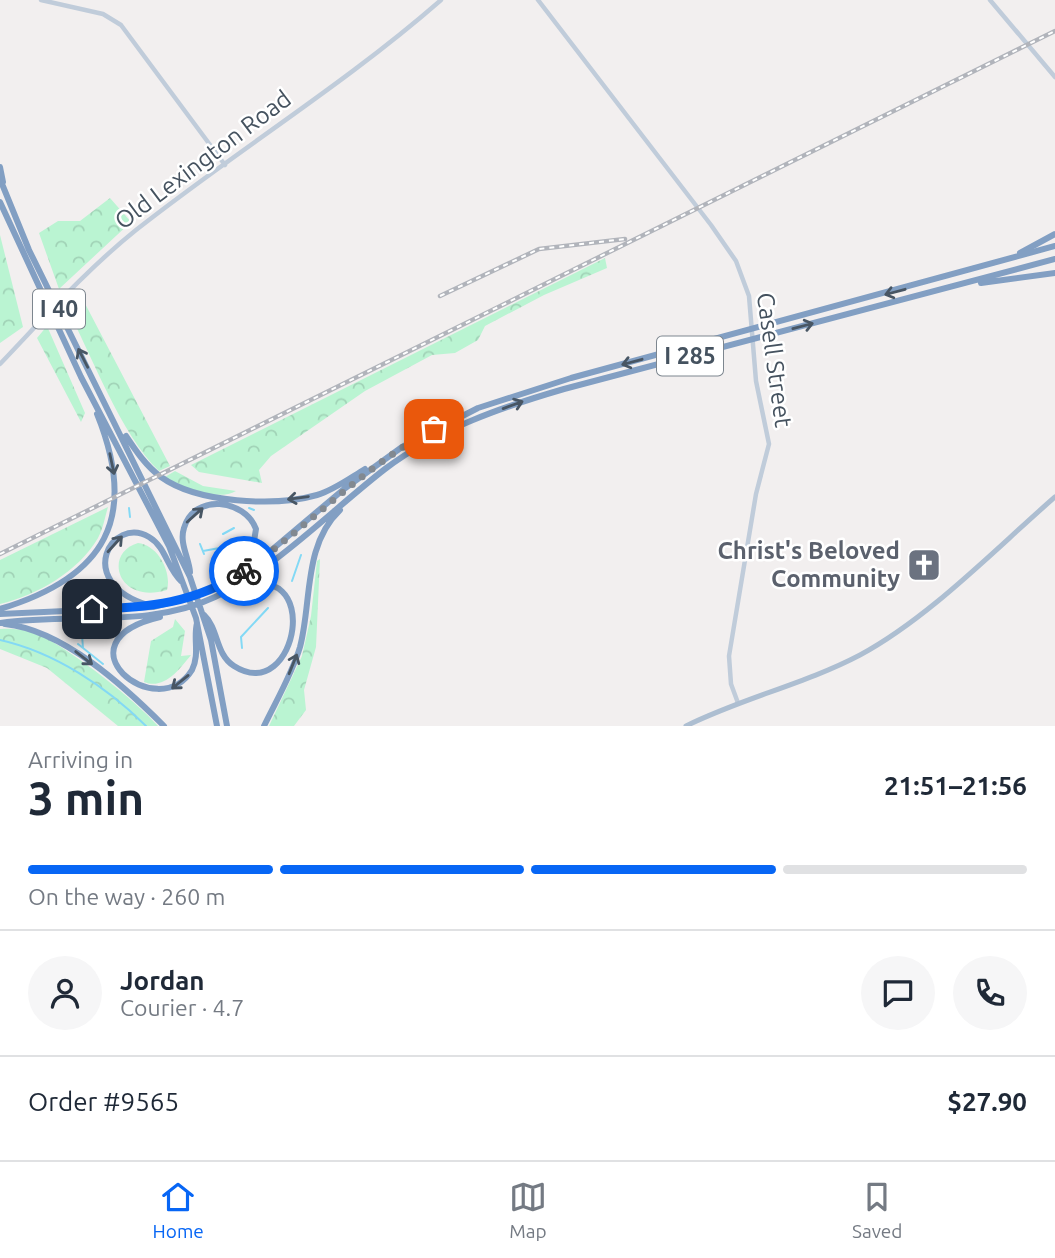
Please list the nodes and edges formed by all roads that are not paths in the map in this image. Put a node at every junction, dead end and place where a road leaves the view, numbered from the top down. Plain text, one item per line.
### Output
1 (41, 0) edge
2 (441, 0) edge
3 (538, 0) edge
4 (990, 0) edge
5 (1055, 76) edge
6 (225, 165) junction
7 (0, 167) edge
8 (0, 179) edge
9 (3, 200) edge
10 (1055, 234) edge
11 (1055, 246) edge
12 (1055, 259) edge
13 (1055, 273) edge
14 (916, 286) junction
15 (934, 291) junction
16 (0, 364) edge
17 (81, 377) junction
18 (114, 419) junction
19 (402, 447) junction
20 (368, 483) junction
21 (1055, 497) edge
22 (190, 578) junction
23 (182, 583) junction
24 (221, 584) junction
25 (227, 591) junction
26 (153, 607) junction
27 (0, 611) edge
28 (176, 611) junction
29 (204, 614) junction
30 (197, 621) junction
31 (0, 623) edge
32 (738, 703) junction
33 (164, 726) edge
34 (218, 726) edge
35 (227, 726) edge
36 (264, 726) edge
37 (687, 726) edge

1 - 6 main road
2 - 6 main road, Old Lexington Road
3 - 32 main road, Casell Street
4 - 5 main road
6 - 16 main road, Old Lexington Road
7 - 9 highway
8 - 9 highway, I 40
9 - 17 highway, I 40
18 -> 9 highway, I 40
10 - 14 highway
11 - 14 highway, I 285
12 - 15 highway, I 285
13 - 15 highway
14 -> 19 highway, I 285
20 -> 15 highway, I 285
17 - 23 highway, I 40
17 -> 27 highway
19 -> 18 highway
18 - 22 highway, I 40
19 - 24 highway, I 285
20 - 25 highway, I 285
36 -> 20 highway
21 - 32 main road
22 -> 24 highway
22 - 29 highway, I 40
26 -> 23 highway
23 - 30 highway, I 40
24 - 26 highway, I 285
25 - 28 highway, I 285
25 - 29 highway
26 - 27 highway
30 -> 28 highway
28 - 31 highway
29 - 35 highway, I 40
30 - 34 highway, I 40
31 -> 33 highway
32 - 37 main road

